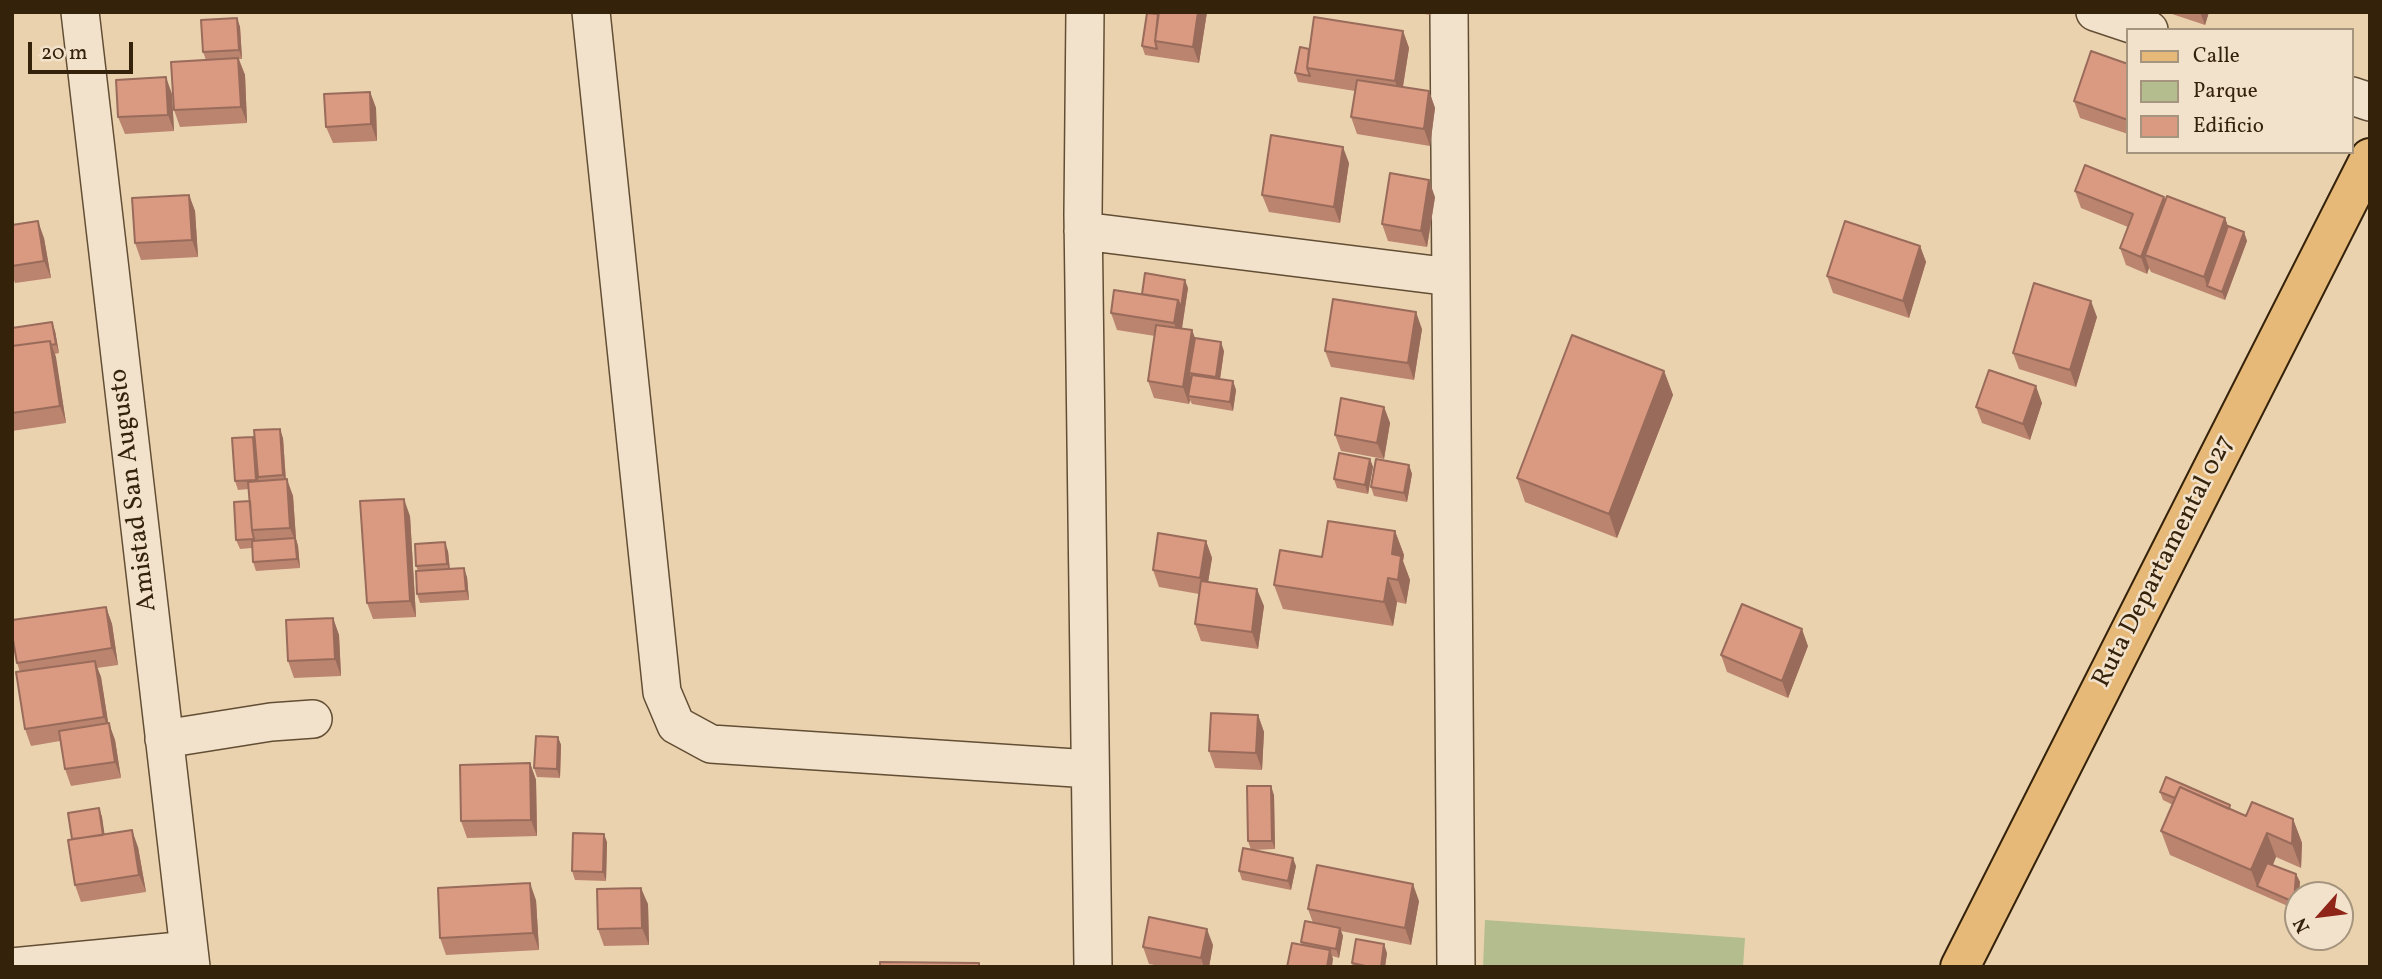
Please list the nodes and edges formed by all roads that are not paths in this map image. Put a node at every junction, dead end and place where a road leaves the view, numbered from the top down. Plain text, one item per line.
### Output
1 (80, 12) edge
2 (591, 12) edge
3 (1085, 12) edge
4 (1449, 12) edge
5 (2095, 12) edge
6 (2143, 28) edge
7 (2370, 158) edge
8 (1083, 231) junction
9 (1451, 277) junction
10 (313, 719) dead end
11 (164, 739) junction
12 (1090, 769) junction
13 (190, 958) edge
14 (12, 967) edge
15 (1093, 967) edge
16 (1456, 967) edge
17 (1960, 967) edge

1 - 11 street, Amistad San Augusto
2 - 12 street
3 - 8 street
4 - 9 street
5 - 6 street
7 - 17 main road, Ruta Departamental 027
8 - 9 street
8 - 12 street
9 - 16 street
10 - 11 street
11 - 13 street, Amistad San Augusto
12 - 15 street
13 - 14 street

